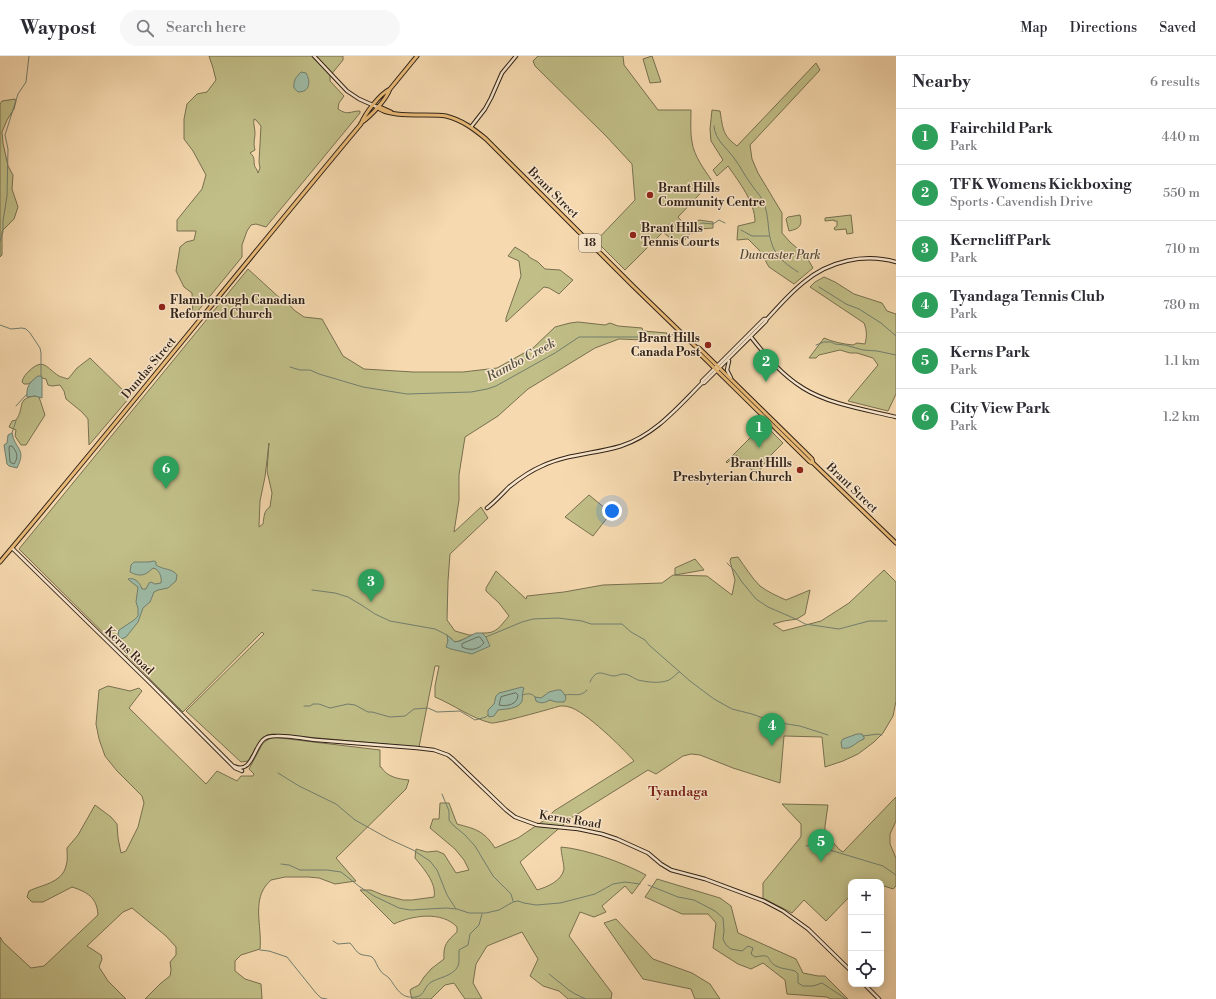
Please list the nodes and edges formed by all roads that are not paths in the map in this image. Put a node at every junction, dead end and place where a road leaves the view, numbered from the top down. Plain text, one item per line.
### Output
1 (314, 56) edge
2 (418, 56) edge
3 (516, 56) edge
4 (390, 89) junction
5 (373, 105) junction
6 (377, 107) junction
7 (361, 124) junction
8 (471, 127) junction
9 (896, 262) edge
10 (767, 319) junction
11 (751, 337) junction
12 (730, 359) junction
13 (717, 368) junction
14 (732, 380) junction
15 (896, 417) edge
16 (813, 463) junction
17 (487, 508) dead end
18 (896, 542) edge
19 (12, 548) junction
20 (0, 562) edge
21 (848, 968) edge
22 (867, 987) edge
23 (879, 999) edge

1 - 5 street
2 - 4 main road, Dundas Street
3 - 8 street
4 - 5 main road, Dundas Street
4 - 6 main road, Dundas Street
5 - 6 street
5 - 7 main road, Dundas Street
6 - 7 main road, Dundas Street
6 - 8 main road, Brant Street / 18
7 - 19 main road, Dundas Street
8 - 13 main road, Brant Street / 18
9 - 10 street
10 - 11 street
10 - 13 street
11 - 12 street
11 - 15 street
12 - 13 street
12 - 14 street
13 - 14 main road, Brant Street / 18
13 - 16 main road, Brant Street / 18
13 - 17 street
14 - 16 main road, Brant Street / 18
16 - 18 main road, Brant Street / 18
19 - 20 main road, Dundas Street
19 - 21 street, Kerns Road
22 - 23 street

